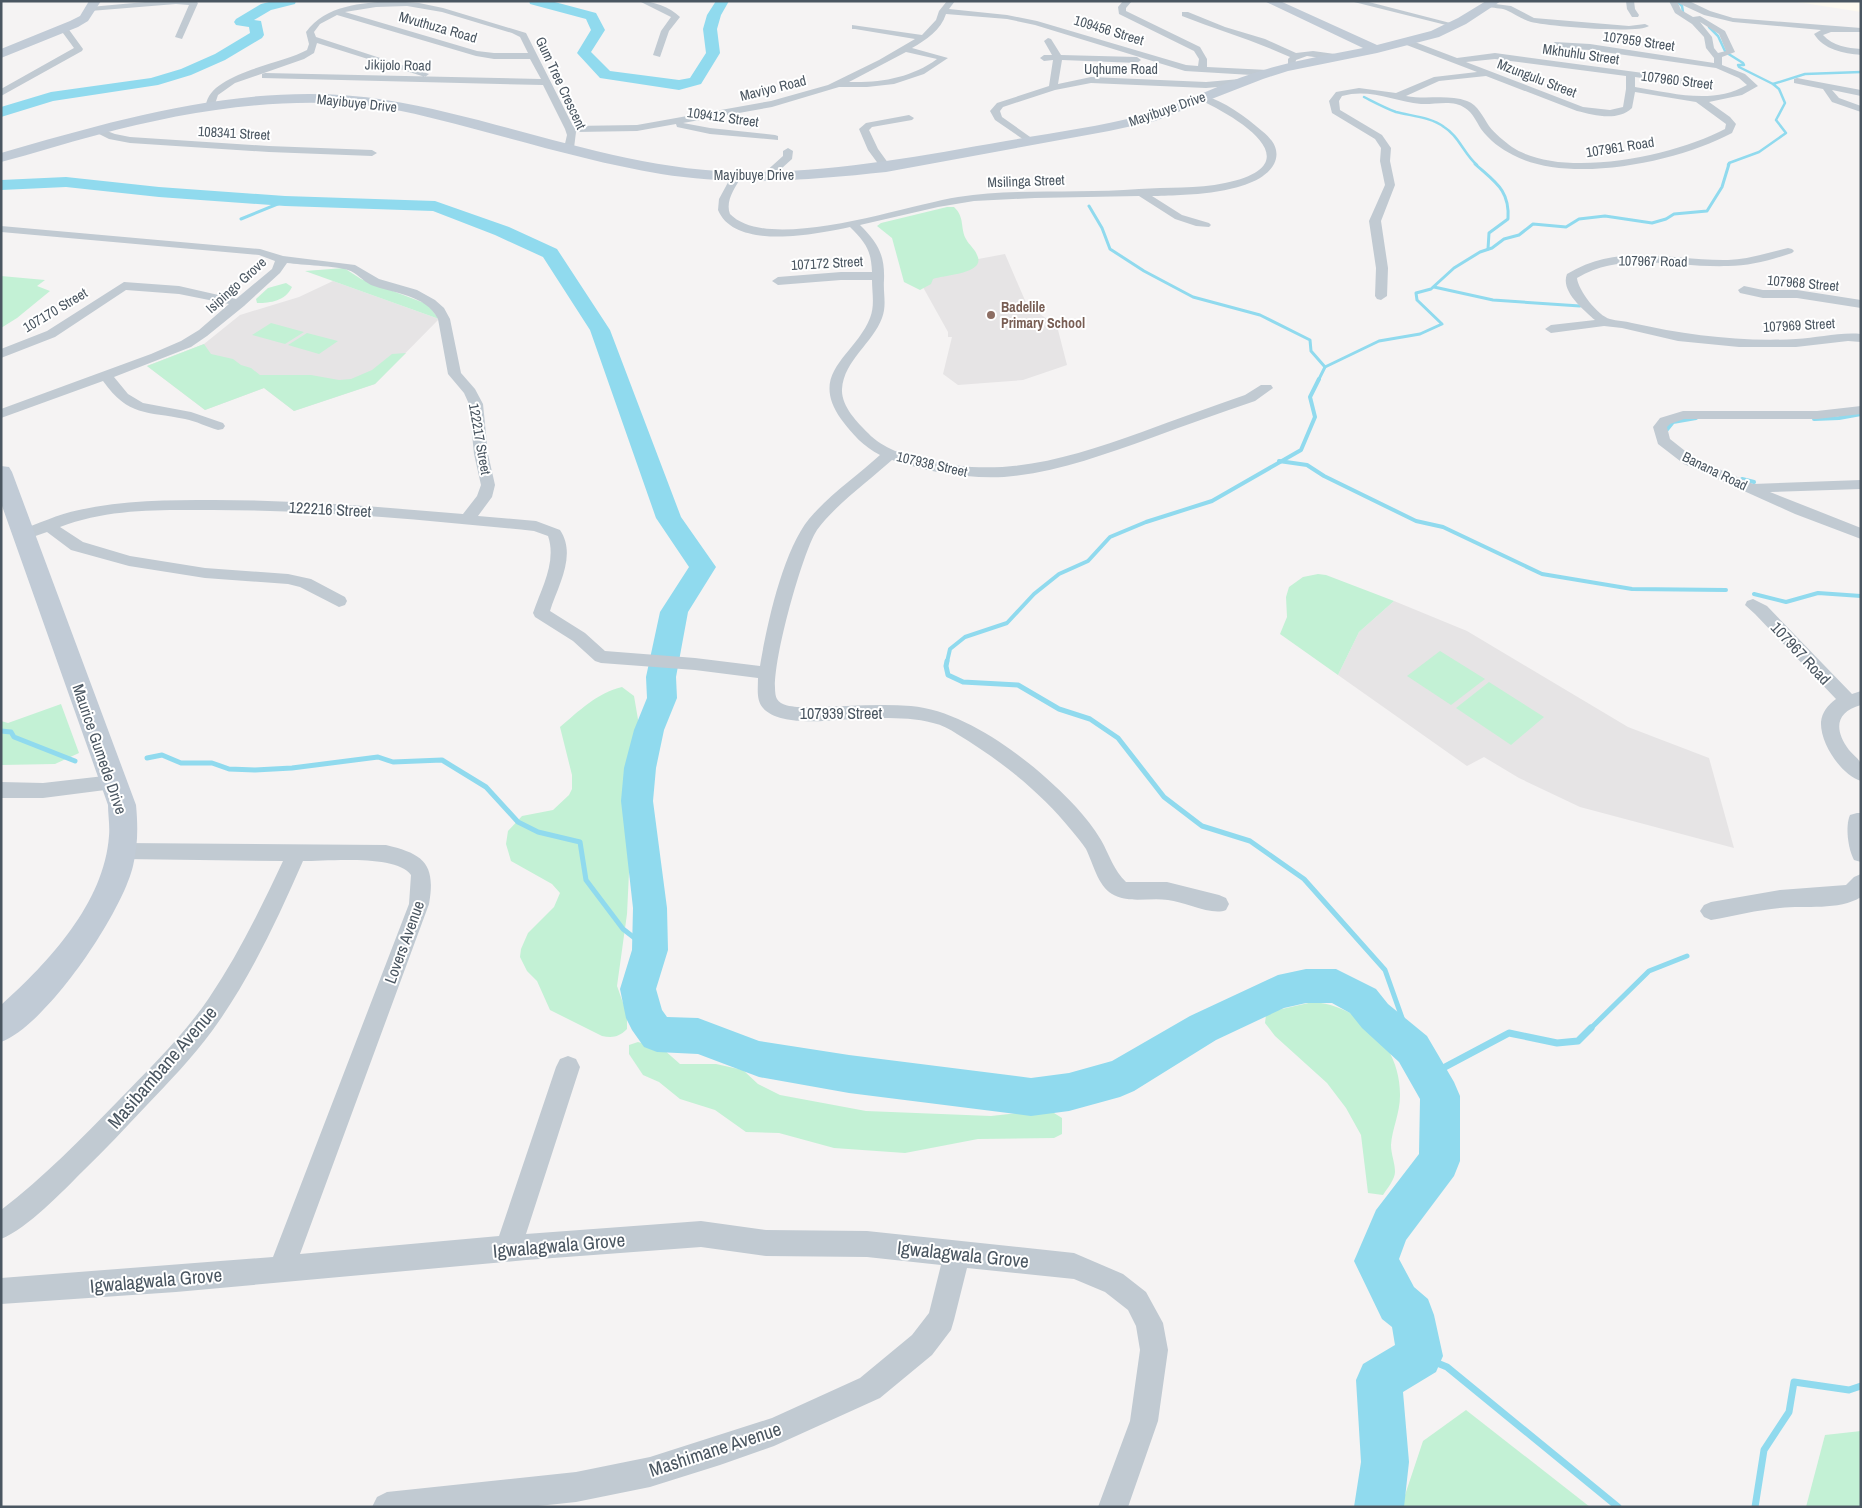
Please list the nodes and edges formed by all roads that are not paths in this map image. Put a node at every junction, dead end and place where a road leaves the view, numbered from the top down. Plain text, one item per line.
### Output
1 (643, 1) edge
2 (1128, 1) edge
3 (1270, 1) edge
4 (1354, 1) edge
5 (1630, 1) edge
6 (1673, 1) edge
7 (1680, 1) edge
8 (198, 2) edge
9 (938, 2) edge
10 (1492, 3) edge
11 (94, 4) edge
12 (948, 5) edge
13 (336, 13) junction
14 (1685, 13) junction
15 (1185, 14) dead end
16 (1635, 15) dead end
17 (1454, 25) junction
18 (1644, 26) dead end
19 (856, 27) dead end
20 (1194, 28) dead end
21 (64, 30) junction
22 (1847, 30) junction
23 (1861, 30) edge
24 (1252, 37) junction
25 (179, 38) dead end
26 (923, 38) junction
27 (312, 39) junction
28 (1048, 41) dead end
29 (1407, 42) junction
30 (1555, 45) dead end
31 (1377, 48) junction
32 (905, 49) junction
33 (1861, 52) edge
34 (1, 54) edge
35 (657, 55) dead end
36 (534, 56) junction
37 (1717, 56) junction
38 (1058, 57) junction
39 (1044, 58) dead end
40 (1156, 60) junction
41 (1293, 61) junction
42 (1456, 61) junction
43 (1718, 66) junction
44 (1202, 69) junction
45 (1268, 73) junction
46 (1488, 73) junction
47 (249, 75) junction
48 (1630, 75) junction
49 (445, 80) junction
50 (1797, 81) dead end
51 (546, 82) junction
52 (1240, 82) junction
53 (837, 84) junction
54 (1703, 84) dead end
55 (1827, 87) junction
56 (1053, 88) junction
57 (1631, 89) junction
58 (1, 93) edge
59 (1861, 93) edge
60 (1398, 96) junction
61 (1203, 98) junction
62 (1700, 100) junction
63 (210, 105) junction
64 (1861, 110) edge
65 (909, 118) dead end
66 (667, 123) junction
67 (570, 129) junction
68 (96, 130) junction
69 (775, 138) dead end
70 (1030, 141) junction
71 (569, 148) junction
72 (788, 151) dead end
73 (372, 153) dead end
74 (1, 158) edge
75 (886, 167) junction
76 (767, 176) junction
77 (736, 177) junction
78 (1140, 192) junction
79 (852, 223) junction
80 (1205, 225) dead end
81 (1, 229) edge
82 (1788, 251) dead end
83 (281, 259) junction
84 (879, 276) junction
85 (778, 281) dead end
86 (1744, 290) dead end
87 (1381, 296) dead end
88 (240, 303) junction
89 (1861, 304) edge
90 (1604, 322) junction
91 (1552, 329) dead end
92 (1861, 338) edge
93 (1, 354) edge
94 (106, 376) junction
95 (1266, 388) dead end
96 (1861, 410) edge
97 (1, 414) edge
98 (218, 426) dead end
99 (890, 454) junction
100 (1, 472) edge
101 (1861, 484) edge
102 (1750, 488) junction
103 (468, 519) junction
104 (36, 530) junction
105 (1861, 534) edge
106 (339, 601) dead end
107 (1753, 605) dead end
108 (609, 658) joint
109 (695, 664) joint
110 (767, 673) junction
111 (1854, 700) edge
112 (1861, 774) edge
113 (113, 782) junction
114 (1, 790) edge
115 (1861, 821) edge
116 (122, 851) junction
117 (297, 851) junction
118 (1861, 854) edge
119 (1861, 883) edge
120 (1219, 904) dead end
121 (1711, 911) dead end
122 (1, 1027) edge
123 (568, 1067) dead end
124 (1, 1226) edge
125 (508, 1249) junction
126 (957, 1254) junction
127 (282, 1268) junction
128 (1114, 1283) joint
129 (1, 1291) edge
130 (387, 1507) edge
131 (1113, 1507) edge

1 - 35 street
2 - 44 street
3 - 31 street
4 - 17 street
5 - 16 street
6 - 14 street
7 - 22 street
8 - 11 street
8 - 25 street
9 - 12 street, 109456 Street
10 - 17 street, Mayibuye Drive
10 - 18 street
11 - 21 street
12 - 26 street, Maviyo Road
12 - 40 street, 109456 Street
13 - 27 street, Gum Tree Crescent
13 - 36 street, Mvuthuza Road
13 - 36 street, Gum Tree Crescent
14 - 37 street, 107960 Street
14 - 37 street
15 - 24 street
17 - 29 street, Mayibuye Drive
19 - 26 street
20 - 24 street
21 - 34 street
21 - 58 street
22 - 23 street
22 - 33 street
24 - 41 street
26 - 32 street, Maviyo Road
27 - 47 street, Gum Tree Crescent
27 - 49 street
28 - 38 street
29 - 31 street, Mayibuye Drive
29 - 42 street, Mzungulu Street
30 - 43 street, 107959 Street
31 - 41 street, Mayibuye Drive
32 - 53 street, Maviyo Road
32 - 53 street
36 - 51 street, Gum Tree Crescent
37 - 43 street, 107960 Street
38 - 39 street
38 - 40 street
38 - 56 street
40 - 44 street, 109456 Street
41 - 45 street, Mayibuye Drive
42 - 46 street, Mzungulu Street
42 - 48 street, Mkhuhlu Street
43 - 62 street, 107960 Street
44 - 45 street, 109456 Street
45 - 52 street, Mayibuye Drive
46 - 57 street, Mzungulu Street
46 - 60 street
47 - 49 street, Jikijolo Road
47 - 63 street, Gum Tree Crescent
48 - 54 street, Mkhuhlu Street
48 - 57 street, Mzungulu Street
49 - 51 street, Jikijolo Road
50 - 55 street
51 - 67 street, Gum Tree Crescent
52 - 56 street, Uqhume Road
52 - 61 street, Mayibuye Drive
53 - 66 street, Maviyo Road
55 - 59 street
55 - 64 street
56 - 70 street, Uqhume Road
57 - 62 street, 107960 Street
60 - 62 street, 107961 Road
60 - 87 street
61 - 70 street, Mayibuye Drive
61 - 78 street, Msilinga Street
63 - 68 street, Mayibuye Drive
63 - 71 street, Mayibuye Drive
65 - 75 street
66 - 67 street, Maviyo Road
66 - 69 street, 109412 Street
67 - 71 street, Gum Tree Crescent
68 - 73 street, 108341 Street
68 - 74 street, Mayibuye Drive
70 - 75 street, Mayibuye Drive
71 - 77 street, Mayibuye Drive
72 - 76 street
75 - 76 street, Mayibuye Drive
76 - 77 street, Mayibuye Drive
77 - 79 street, Msilinga Street
78 - 79 street, Msilinga Street
78 - 80 street
79 - 84 street, 107938 Street
81 - 83 street, Isipingo Grove
82 - 90 street, 107967 Road
83 - 88 street, Isipingo Grove
83 - 103 street, 122217 Street
84 - 85 street, 107172 Street
84 - 99 street, 107938 Street
86 - 89 street, 107968 Street
88 - 93 street, 107170 Street
88 - 94 street, Isipingo Grove
90 - 91 street
90 - 92 street, 107969 Street
94 - 97 street, Isipingo Grove
94 - 98 street
95 - 99 street, 107938 Street
96 - 102 street, Banana Road
99 - 110 street, 107939 Street
100 - 104 street, Maurice Gumede Drive
101 - 102 street
102 - 105 street, Banana Road
103 - 104 street, 122216 Street
103 - 108 street, 122216 Street
104 - 106 street
104 - 113 street, Maurice Gumede Drive
107 - 111 street, 107967 Road
108 - 109 street
109 - 110 street
110 - 120 street, 107939 Street
111 - 112 street
113 - 114 street
113 - 116 street, Maurice Gumede Drive
115 - 118 street
116 - 117 street, Lovers Avenue
116 - 122 street, Maurice Gumede Drive
117 - 124 street, Masibambane Avenue
117 - 127 street, Lovers Avenue
119 - 121 street
123 - 125 street
125 - 126 street, Igwalagwala Grove
125 - 127 street, Igwalagwala Grove
126 - 128 street, Igwalagwala Grove
126 - 130 street, Mashimane Avenue
127 - 129 street, Igwalagwala Grove
128 - 131 street

